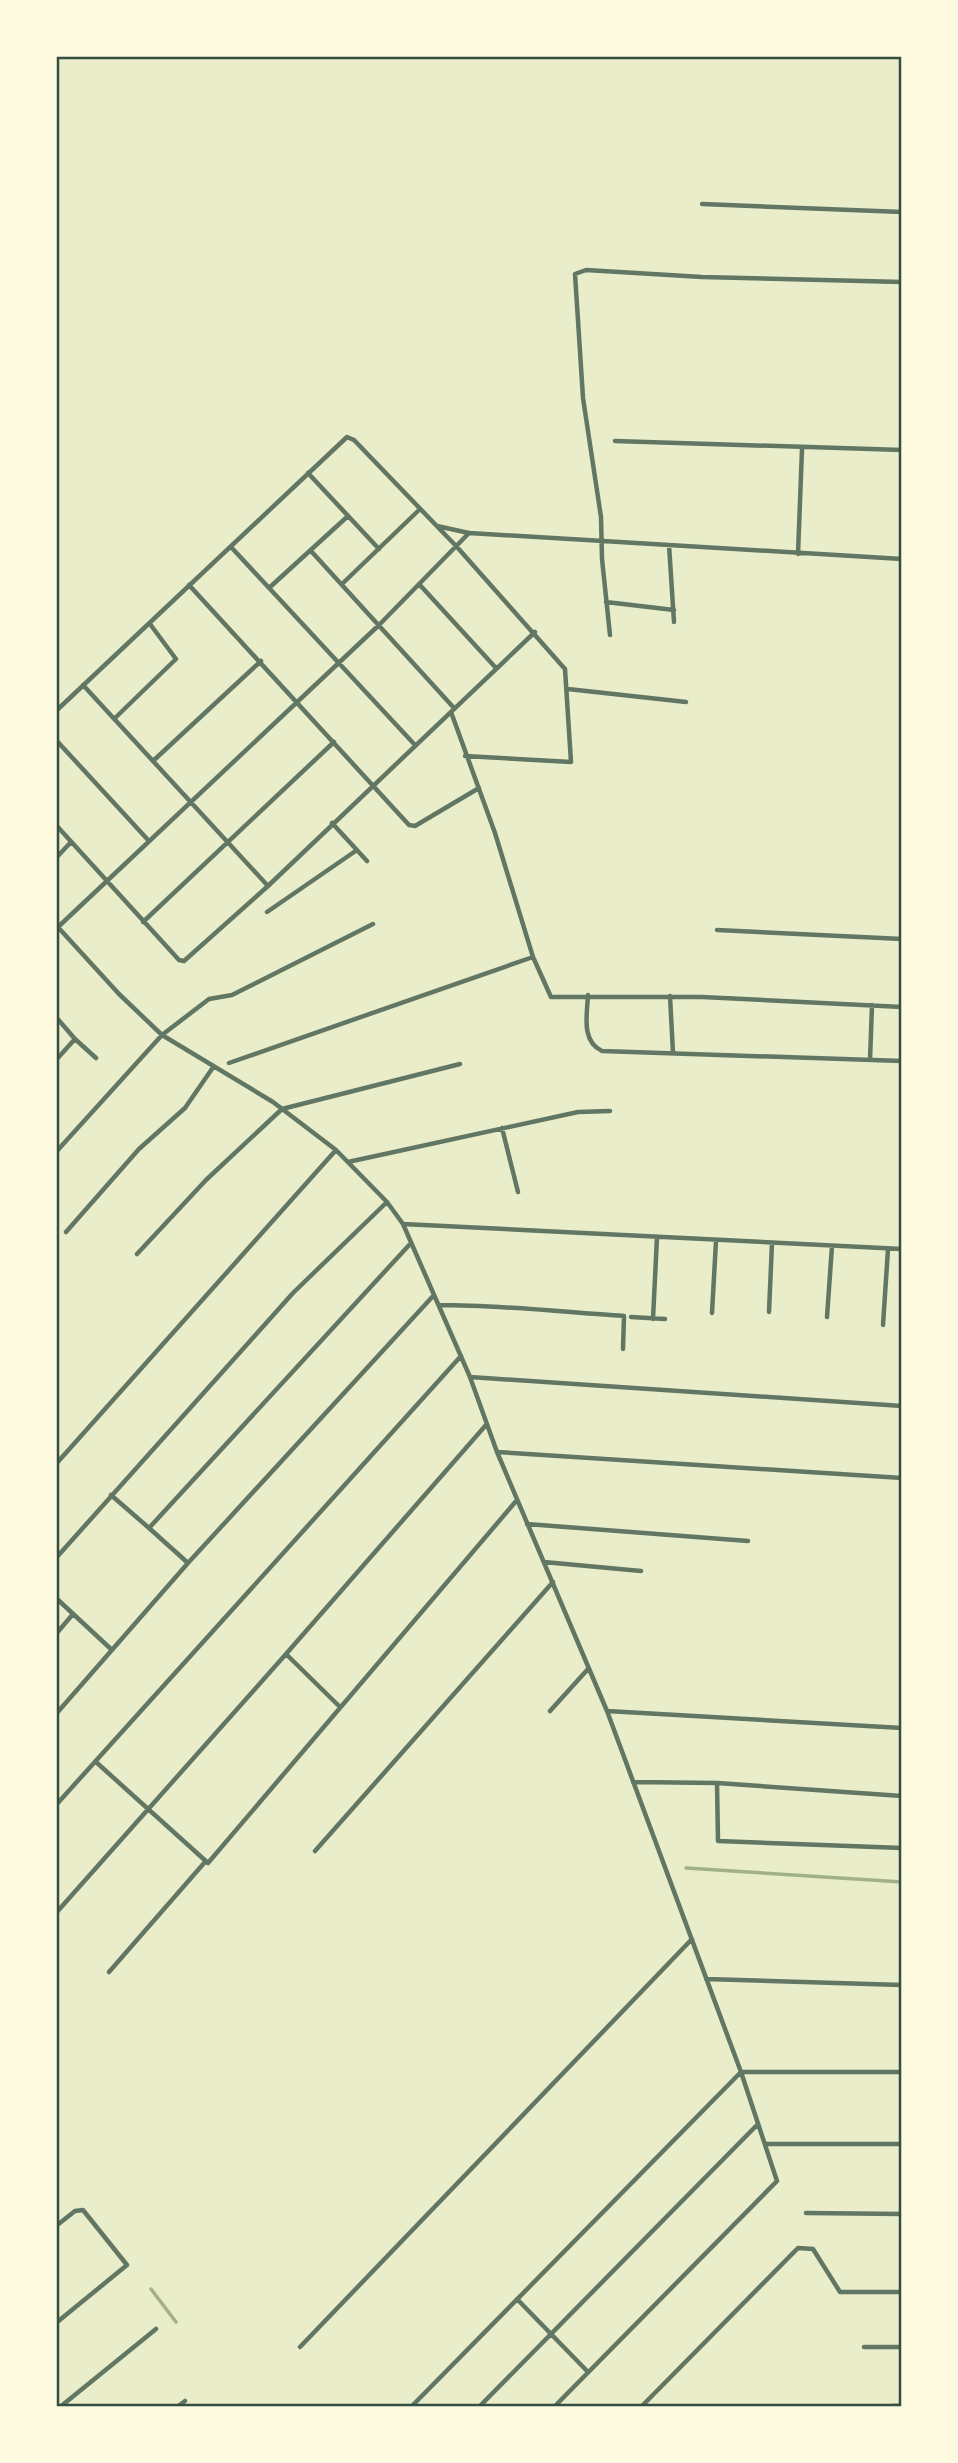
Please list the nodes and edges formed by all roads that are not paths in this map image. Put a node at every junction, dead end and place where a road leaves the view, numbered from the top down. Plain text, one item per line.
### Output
1 (702, 204) dead end
2 (902, 212) edge
3 (902, 282) edge
4 (615, 441) dead end
5 (802, 449) junction
6 (902, 450) edge
7 (308, 473) junction
8 (419, 510) junction
9 (348, 516) junction
10 (436, 525) junction
11 (469, 533) junction
12 (602, 539) junction
13 (669, 545) junction
14 (231, 547) junction
15 (457, 547) junction
16 (379, 549) junction
17 (311, 551) junction
18 (798, 554) junction
19 (902, 559) edge
20 (419, 583) junction
21 (342, 584) junction
22 (189, 585) junction
23 (269, 588) junction
24 (606, 602) junction
25 (674, 610) junction
26 (674, 622) dead end
27 (150, 624) junction
28 (379, 625) junction
29 (535, 632) junction
30 (610, 635) dead end
31 (261, 661) junction
32 (338, 663) junction
33 (496, 668) junction
34 (83, 685) junction
35 (568, 689) junction
36 (298, 701) junction
37 (686, 702) dead end
38 (453, 710) junction
39 (56, 711) edge
40 (114, 719) junction
41 (56, 740) edge
42 (334, 742) junction
43 (415, 745) junction
44 (465, 756) junction
45 (153, 761) junction
46 (373, 784) junction
47 (479, 788) junction
48 (190, 803) junction
49 (332, 822) junction
50 (56, 825) edge
51 (149, 841) junction
52 (71, 842) junction
53 (229, 844) junction
54 (357, 850) junction
55 (56, 858) edge
56 (367, 861) dead end
57 (107, 881) junction
58 (268, 886) junction
59 (267, 912) dead end
60 (143, 922) junction
61 (373, 924) dead end
62 (57, 926) edge
63 (717, 930) dead end
64 (902, 939) edge
65 (533, 957) junction
66 (589, 995) junction
67 (670, 996) junction
68 (872, 1005) junction
69 (902, 1007) edge
70 (56, 1017) edge
71 (162, 1035) junction
72 (75, 1039) junction
73 (673, 1053) junction
74 (96, 1058) dead end
75 (56, 1060) edge
76 (870, 1060) junction
77 (902, 1061) edge
78 (229, 1063) dead end
79 (460, 1064) dead end
80 (214, 1066) junction
81 (282, 1109) junction
82 (610, 1111) dead end
83 (502, 1128) junction
84 (336, 1150) junction
85 (56, 1152) edge
86 (348, 1162) junction
87 (518, 1192) dead end
88 (387, 1202) junction
89 (403, 1224) junction
90 (66, 1232) dead end
91 (657, 1237) junction
92 (716, 1240) junction
93 (411, 1243) junction
94 (772, 1243) junction
95 (832, 1246) junction
96 (888, 1249) junction
97 (902, 1249) edge
98 (137, 1254) dead end
99 (434, 1295) junction
100 (439, 1305) junction
101 (769, 1312) dead end
102 (712, 1313) dead end
103 (631, 1317) dead end
104 (827, 1317) dead end
105 (653, 1319) junction
106 (665, 1319) dead end
107 (883, 1325) dead end
108 (623, 1349) dead end
109 (461, 1356) junction
110 (470, 1377) junction
111 (902, 1406) edge
112 (486, 1425) junction
113 (497, 1452) junction
114 (56, 1464) edge
115 (902, 1478) edge
116 (111, 1495) junction
117 (517, 1500) junction
118 (527, 1524) junction
119 (149, 1528) junction
120 (748, 1541) dead end
121 (56, 1558) edge
122 (544, 1562) junction
123 (188, 1563) junction
124 (641, 1571) dead end
125 (553, 1582) junction
126 (56, 1598) edge
127 (73, 1614) junction
128 (56, 1633) edge
129 (113, 1650) junction
130 (286, 1654) junction
131 (588, 1669) junction
132 (340, 1707) junction
133 (550, 1711) dead end
134 (607, 1711) junction
135 (56, 1714) edge
136 (902, 1728) edge
137 (96, 1762) junction
138 (633, 1782) junction
139 (717, 1783) junction
140 (902, 1796) edge
141 (56, 1805) edge
142 (149, 1811) junction
143 (902, 1848) edge
144 (315, 1851) dead end
145 (205, 1863) junction
146 (56, 1913) edge
147 (693, 1938) junction
148 (109, 1972) dead end
149 (706, 1979) junction
150 (902, 1985) edge
151 (902, 2072) edge
152 (741, 2073) junction
153 (758, 2124) junction
154 (766, 2144) junction
155 (902, 2144) edge
156 (806, 2213) dead end
157 (902, 2214) edge
158 (56, 2226) edge
159 (902, 2292) edge
160 (517, 2300) junction
161 (56, 2323) edge
162 (156, 2329) dead end
163 (550, 2334) junction
164 (300, 2347) dead end
165 (864, 2347) dead end
166 (902, 2347) edge
167 (588, 2372) junction
168 (185, 2401) dead end
169 (892, 2406) edge
170 (902, 2406) edge
171 (60, 2407) edge
172 (177, 2407) edge
173 (411, 2407) edge
174 (479, 2407) edge
175 (554, 2407) edge
176 (641, 2407) edge

1 - 2 street
3 - 12 street
4 - 5 street
5 - 6 street
5 - 18 street
7 - 8 street
7 - 9 street
7 - 14 street
8 - 10 street
8 - 16 street
9 - 16 street
9 - 17 street
10 - 11 street
10 - 15 street
11 - 12 street
11 - 15 street
12 - 13 street
12 - 24 street
13 - 18 street
13 - 25 street
14 - 22 street
14 - 23 street
15 - 20 street
15 - 29 street
16 - 21 street
17 - 21 street
17 - 23 street
18 - 19 street
20 - 28 street
20 - 33 street
21 - 28 street
22 - 27 street
22 - 31 street
23 - 32 street
24 - 25 street
24 - 30 street
25 - 26 street
27 - 34 street
27 - 40 street
28 - 32 street
28 - 38 street
29 - 33 street
29 - 35 street
31 - 36 street
31 - 45 street
32 - 36 street
32 - 43 street
33 - 38 street
34 - 39 street
34 - 40 street
35 - 37 street
35 - 44 street
36 - 42 street
36 - 48 street
38 - 43 street
38 - 44 street
40 - 45 street
41 - 51 street
42 - 46 street
42 - 53 street
43 - 46 street
44 - 47 street
45 - 48 street
46 - 47 street
46 - 49 street
47 - 65 street
48 - 51 street
48 - 53 street
49 - 54 street
49 - 58 street
50 - 52 street
51 - 57 street
52 - 55 street
52 - 57 street
53 - 58 street
53 - 60 street
54 - 56 street
54 - 59 street
57 - 60 street
57 - 62 street
58 - 60 street
61 - 71 street
62 - 71 street
63 - 64 street
65 - 66 street
65 - 78 street
66 - 67 street
66 - 73 street
67 - 68 street
67 - 73 street
68 - 69 street
68 - 76 street
70 - 72 street
71 - 80 street
71 - 85 street
72 - 74 street
72 - 75 street
73 - 76 street
76 - 77 street
79 - 81 street
80 - 81 street
80 - 90 street
81 - 84 street
81 - 98 street
82 - 83 street
83 - 86 street
83 - 87 street
84 - 86 street
84 - 114 street
86 - 88 street
88 - 89 street
88 - 116 street
89 - 91 street
89 - 93 street
91 - 92 street
91 - 105 street
92 - 94 street
92 - 102 street
93 - 99 street
93 - 119 street
94 - 95 street
94 - 101 street
95 - 96 street
95 - 104 street
96 - 97 street
96 - 107 street
99 - 100 street
99 - 123 street
100 - 108 street
100 - 109 street
103 - 105 street
105 - 106 street
109 - 110 street
109 - 137 street
110 - 111 street
110 - 112 street
112 - 113 street
112 - 130 street
113 - 115 street
113 - 117 street
116 - 119 street
116 - 121 street
117 - 118 street
117 - 132 street
118 - 120 street
118 - 122 street
119 - 123 street
122 - 124 street
122 - 125 street
123 - 129 street
125 - 131 street
125 - 144 street
126 - 127 street
127 - 128 street
127 - 129 street
129 - 135 street
130 - 132 street
130 - 142 street
131 - 133 street
131 - 134 street
132 - 145 street
134 - 136 street
134 - 138 street
137 - 141 street
137 - 142 street
138 - 139 street
138 - 147 street
139 - 140 street
139 - 143 street
142 - 145 street
142 - 146 street
145 - 148 street
147 - 149 street
147 - 164 street
149 - 150 street
149 - 152 street
151 - 152 street
152 - 153 street
152 - 160 street
153 - 154 street
153 - 163 street
154 - 155 street
154 - 167 street
156 - 157 street
158 - 161 street
159 - 176 street
160 - 163 street
160 - 173 street
162 - 171 street
163 - 167 street
163 - 174 street
165 - 166 street
167 - 175 street
168 - 172 street
169 - 170 street

